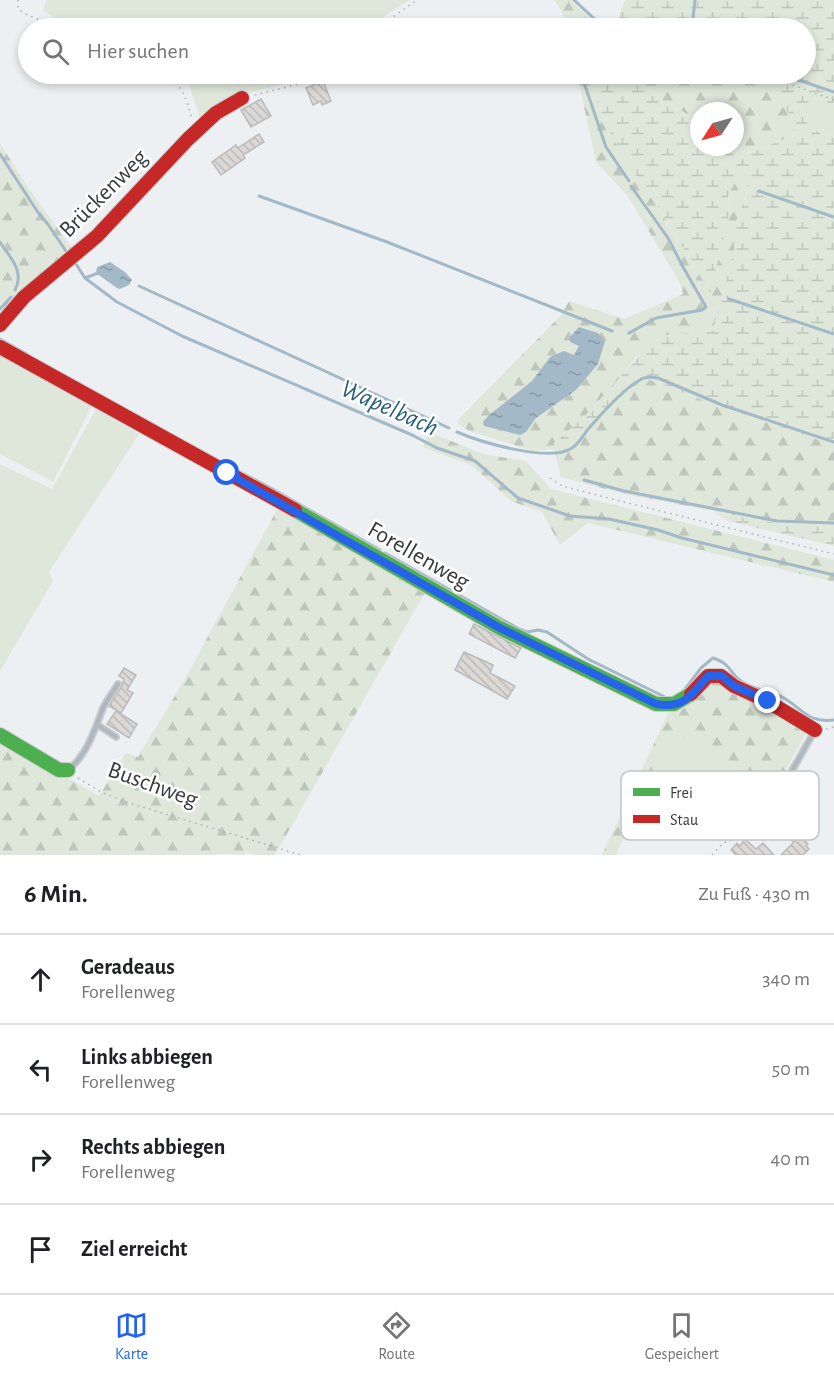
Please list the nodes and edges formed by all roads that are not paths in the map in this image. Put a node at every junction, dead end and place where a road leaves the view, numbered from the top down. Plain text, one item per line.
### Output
1 (242, 98) road end
2 (0, 325) edge
3 (0, 347) edge
4 (118, 684) dead end
5 (98, 725) junction
6 (815, 730) joint
7 (0, 735) edge
8 (116, 737) dead end
9 (68, 770) joint
10 (792, 771) edge

1 - 2 street, Brückenweg
3 - 6 street, Forellenweg
4 - 5 lane
5 - 8 lane
5 - 9 lane
6 - 10 lane
7 - 9 street

